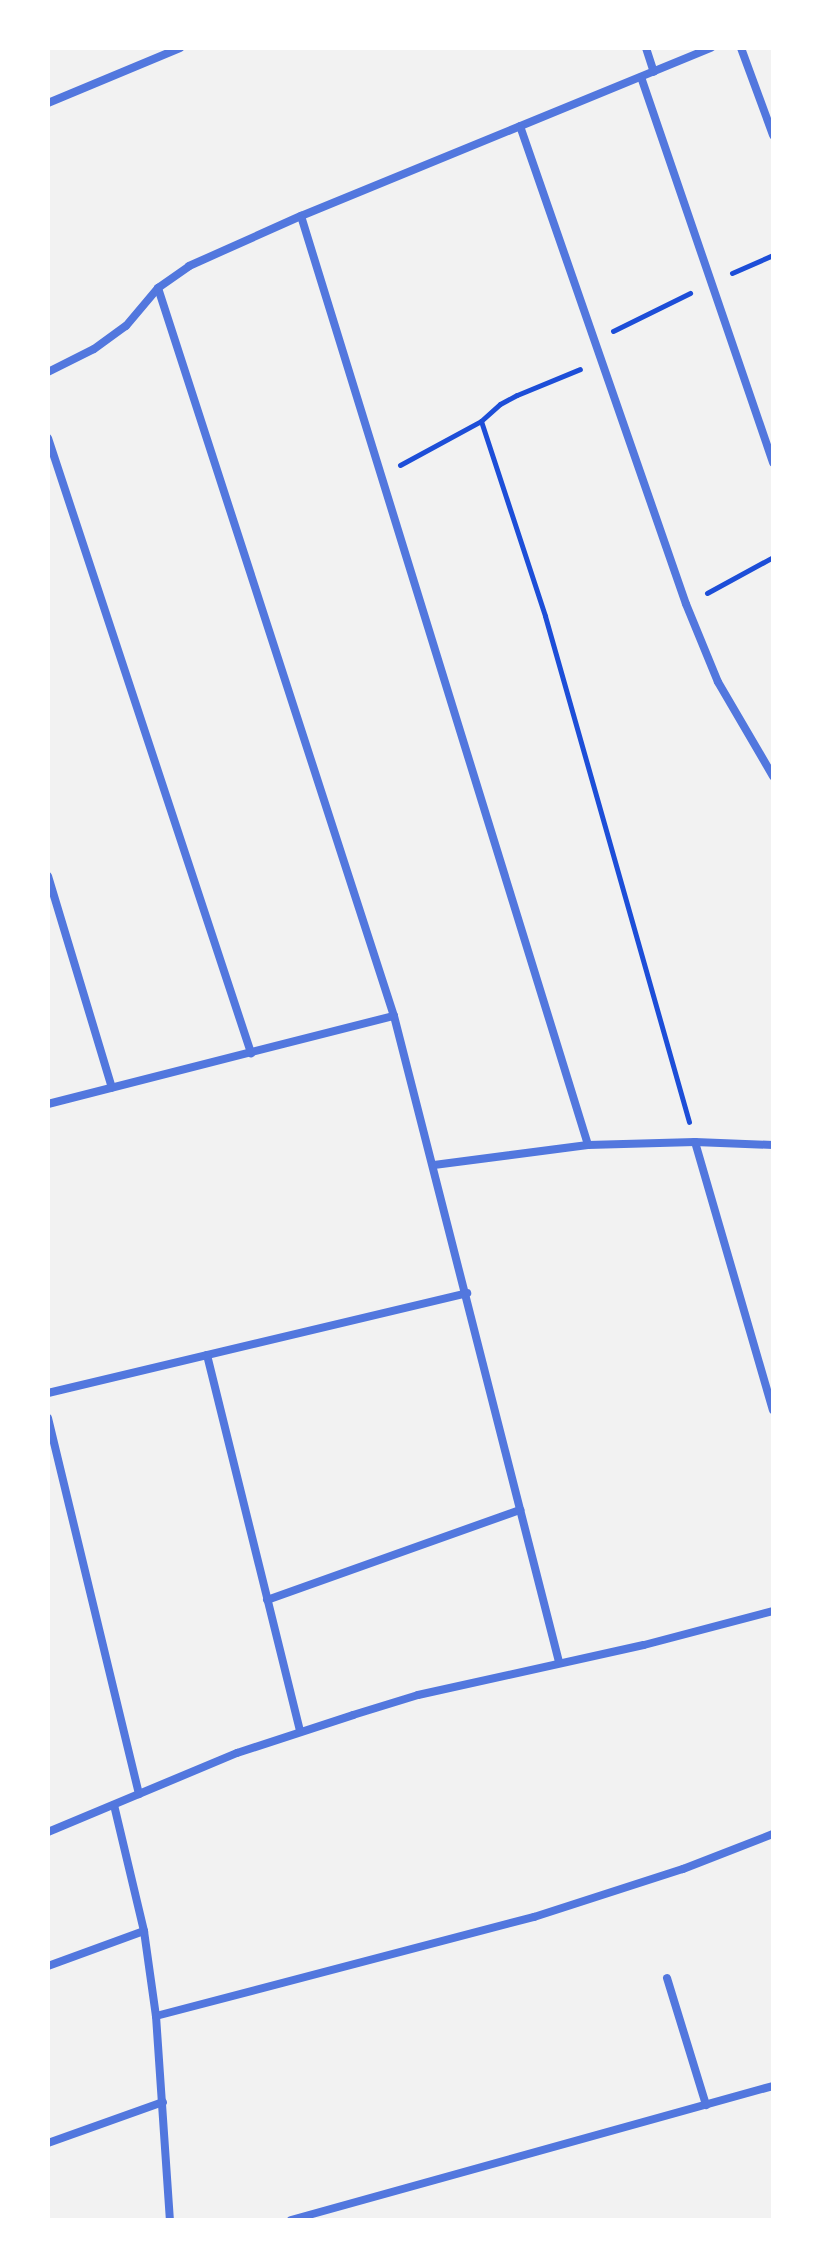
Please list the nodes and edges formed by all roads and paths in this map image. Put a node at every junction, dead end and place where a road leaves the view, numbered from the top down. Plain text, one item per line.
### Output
1 (180, 48) edge
2 (646, 48) edge
3 (711, 48) edge
4 (741, 48) edge
5 (654, 72) junction
6 (641, 77) junction
7 (48, 103) edge
8 (520, 126) junction
9 (773, 135) edge
10 (301, 216) junction
11 (773, 255) edge
12 (711, 282) junction
13 (158, 288) junction
14 (594, 340) junction
15 (602, 361) junction
16 (48, 372) edge
17 (481, 421) junction
18 (48, 438) edge
19 (773, 463) edge
20 (381, 475) junction
21 (773, 557) edge
22 (686, 604) junction
23 (773, 776) edge
24 (48, 876) edge
25 (394, 1016) junction
26 (251, 1053) junction
27 (112, 1088) junction
28 (48, 1104) edge
29 (695, 1142) junction
30 (588, 1145) junction
31 (773, 1145) edge
32 (434, 1165) junction
33 (467, 1293) junction
34 (207, 1355) junction
35 (48, 1393) edge
36 (773, 1410) edge
37 (48, 1418) edge
38 (520, 1510) junction
39 (267, 1600) junction
40 (773, 1611) edge
41 (559, 1662) junction
42 (300, 1732) junction
43 (139, 1794) junction
44 (114, 1805) junction
45 (48, 1832) edge
46 (773, 1834) edge
47 (144, 1931) junction
48 (48, 1966) edge
49 (667, 1978) dead end
50 (156, 2016) junction
51 (773, 2086) edge
52 (163, 2102) junction
53 (706, 2105) junction
54 (48, 2143) edge
55 (170, 2220) edge
56 (291, 2220) edge

1 - 7 street
2 - 5 street
3 - 5 street
4 - 9 street
5 - 6 street
6 - 8 street
6 - 12 street
8 - 10 street
8 - 14 street
10 - 13 street
10 - 20 street
11 - 12 path
12 - 14 path
12 - 19 street
13 - 16 street
13 - 25 street
14 - 15 street
15 - 17 path
15 - 22 street
17 - 20 path
17 - 29 path
18 - 26 street
20 - 30 street
21 - 22 path
22 - 23 street
24 - 27 street
25 - 26 street
25 - 32 street
26 - 27 street
27 - 28 street
29 - 30 street
29 - 31 street
29 - 36 street
30 - 32 street
32 - 33 street
33 - 34 street
33 - 38 street
34 - 35 street
34 - 39 street
37 - 43 street
38 - 39 street
38 - 41 street
39 - 42 street
40 - 41 street
41 - 42 street
42 - 43 street
43 - 44 street
44 - 45 street
44 - 47 street
46 - 50 street
47 - 48 street
47 - 50 street
49 - 53 street
50 - 52 street
51 - 53 street
52 - 54 street
52 - 55 street
53 - 56 street

